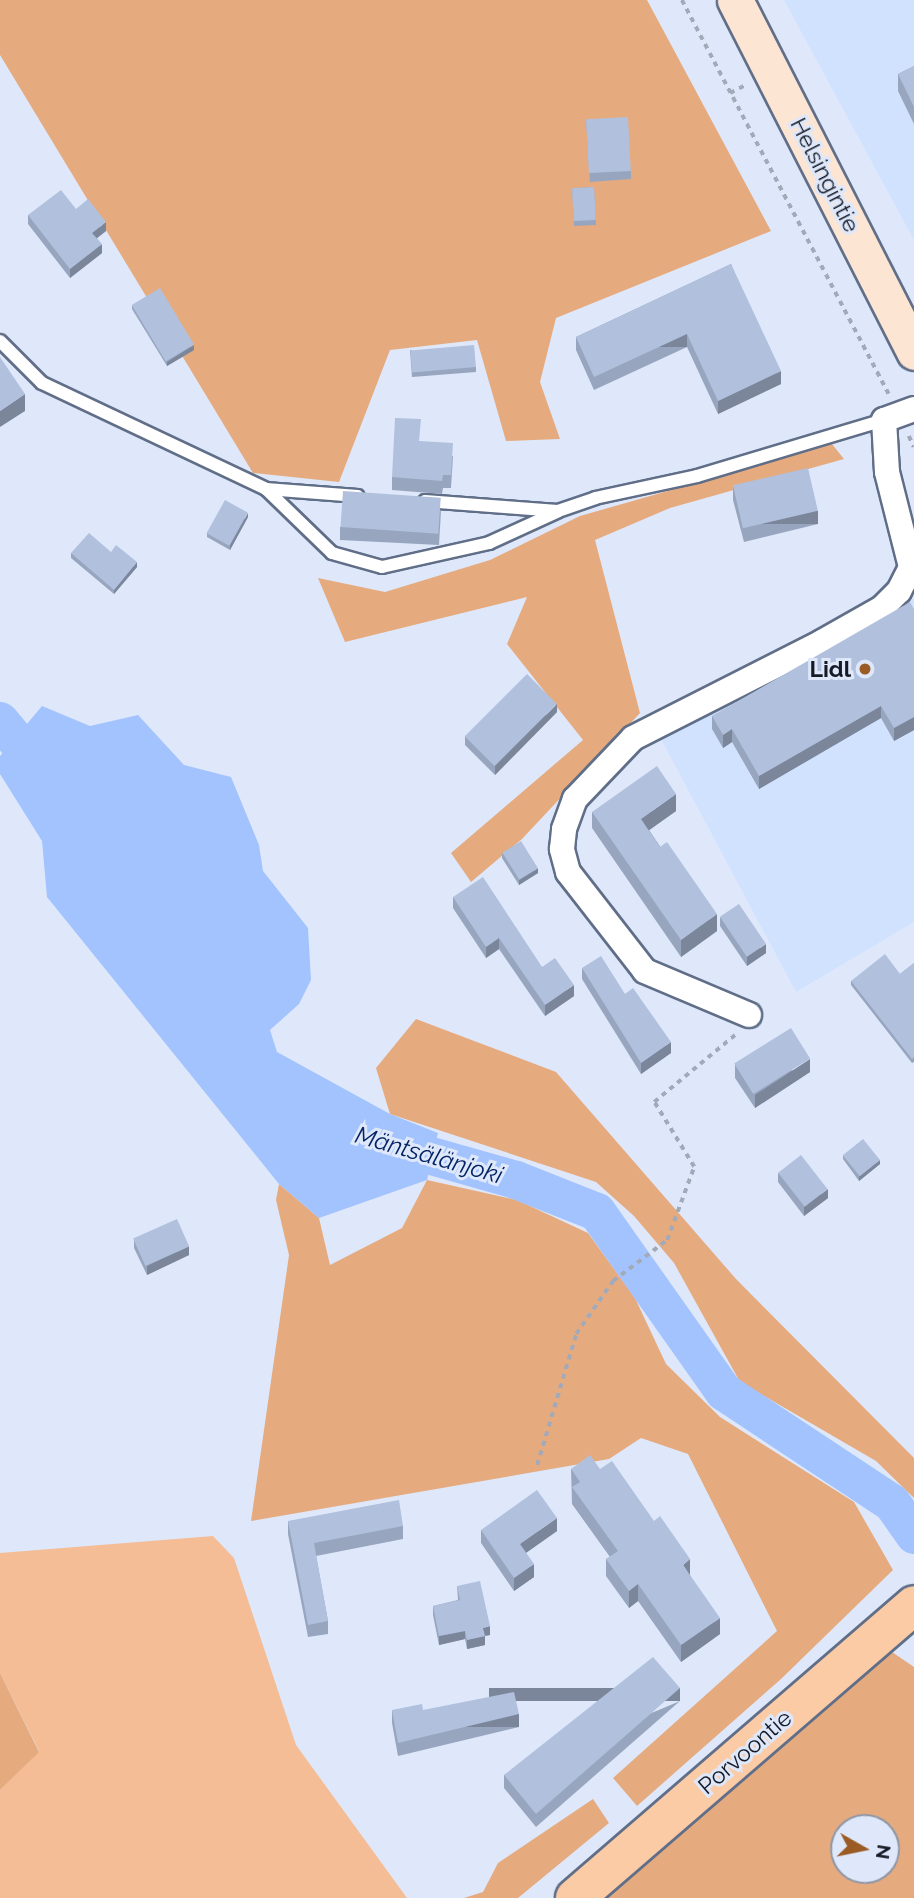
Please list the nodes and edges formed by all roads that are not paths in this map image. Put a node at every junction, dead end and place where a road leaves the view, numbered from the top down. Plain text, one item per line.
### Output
1 (739, 1) edge
2 (0, 341) edge
3 (914, 352) edge
4 (899, 414) edge
5 (266, 489) junction
6 (377, 497) edge
7 (405, 500) edge
8 (558, 511) junction
9 (749, 1015) road end
10 (903, 1615) edge
11 (575, 1898) edge

1 - 3 main road, Helsingintie
2 - 5 lane
4 - 8 lane
4 - 9 street
5 - 6 lane
5 - 8 lane
7 - 8 lane
10 - 11 main road, Porvoontie

